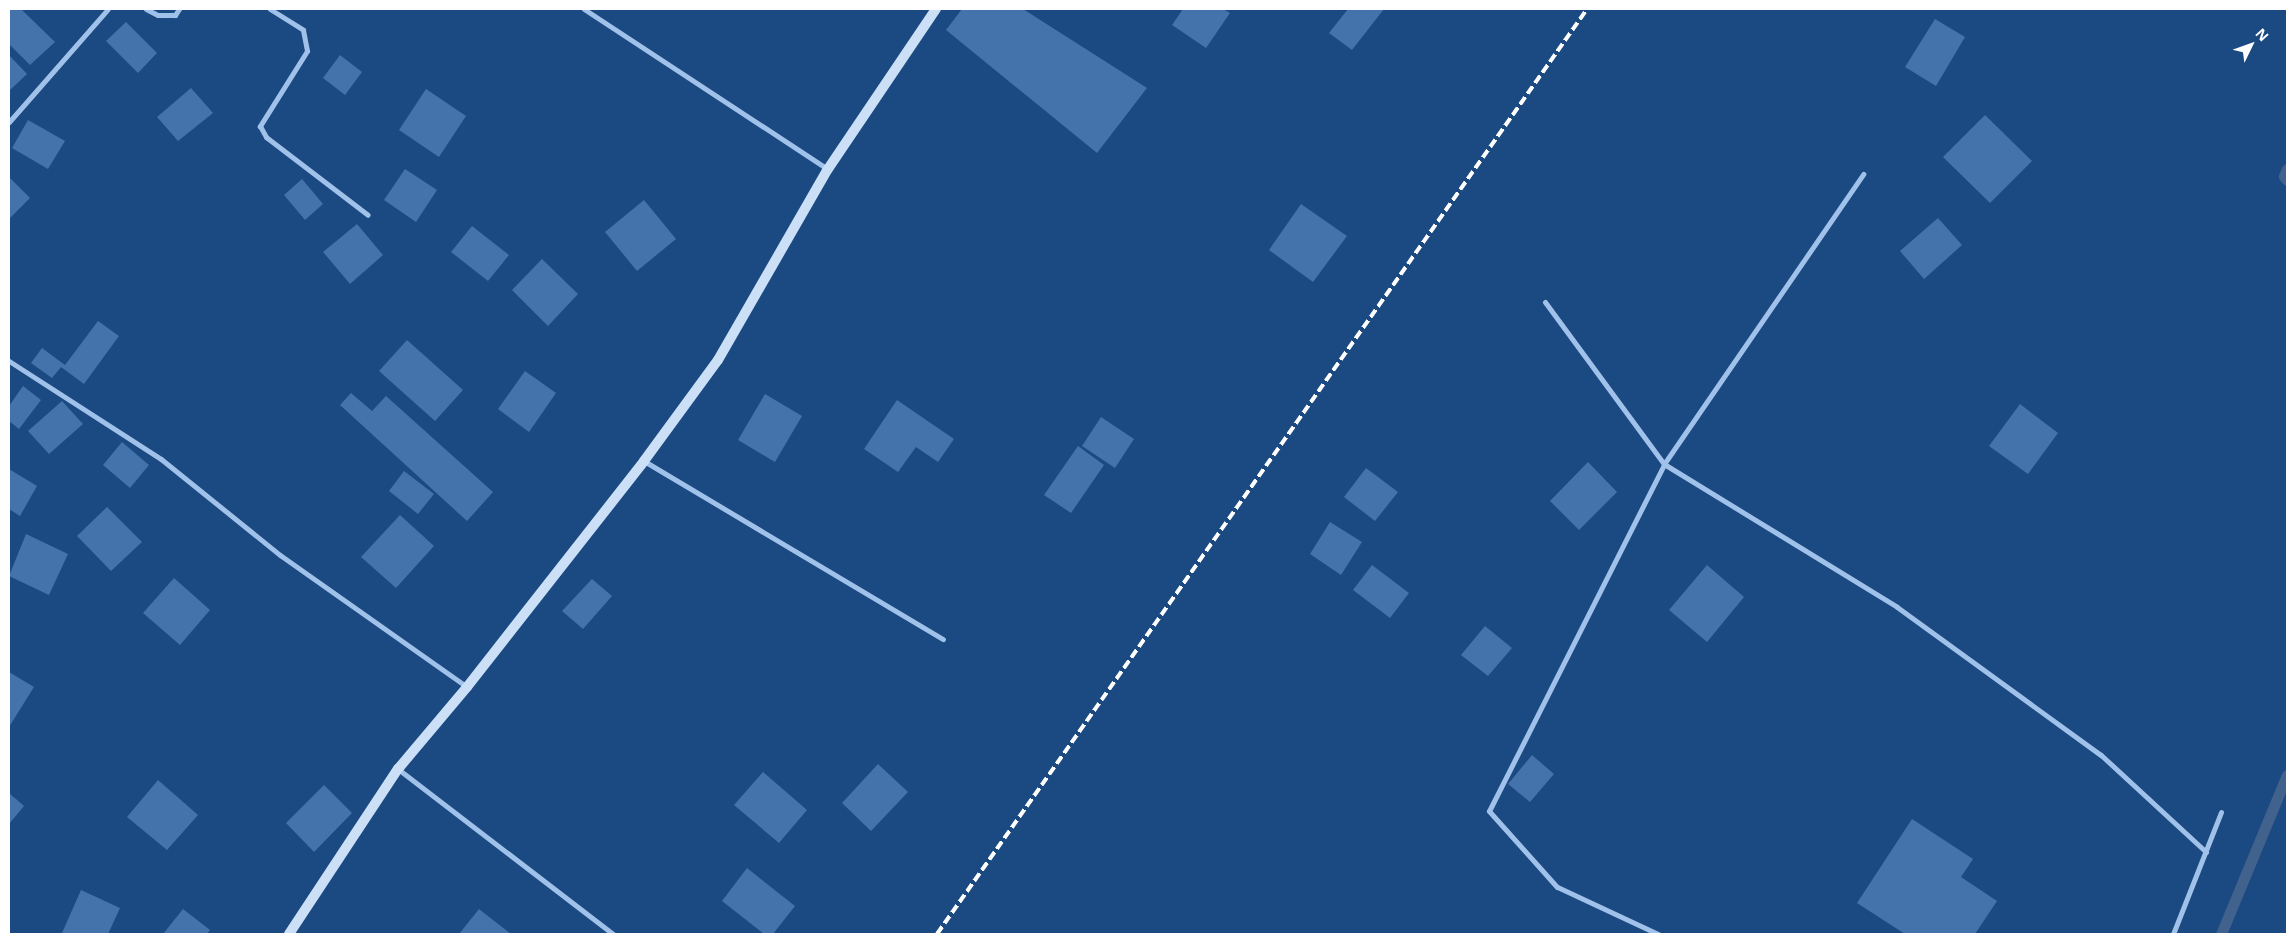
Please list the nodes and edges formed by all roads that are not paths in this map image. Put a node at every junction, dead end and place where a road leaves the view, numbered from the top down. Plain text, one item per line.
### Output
1 (108, 9) edge
2 (146, 9) edge
3 (179, 9) edge
4 (270, 9) edge
5 (584, 9) edge
6 (936, 9) edge
7 (9, 122) edge
8 (828, 169) junction
9 (1863, 174) dead end
10 (368, 215) dead end
11 (1545, 302) dead end
12 (9, 362) edge
13 (644, 461) junction
14 (1664, 464) junction
15 (943, 640) dead end
16 (467, 687) junction
17 (398, 770) junction
18 (2222, 812) dead end
19 (2206, 852) junction
20 (289, 934) edge
21 (613, 934) edge
22 (1658, 934) edge
23 (2173, 934) edge

1 - 7 street
2 - 3 street
4 - 10 street
5 - 8 street
6 - 8 main road
8 - 13 main road
9 - 14 street
11 - 14 street
12 - 16 street
13 - 15 street
13 - 16 main road
14 - 19 street
14 - 22 street
16 - 17 main road
17 - 20 main road
17 - 21 street
18 - 19 street
19 - 23 street

